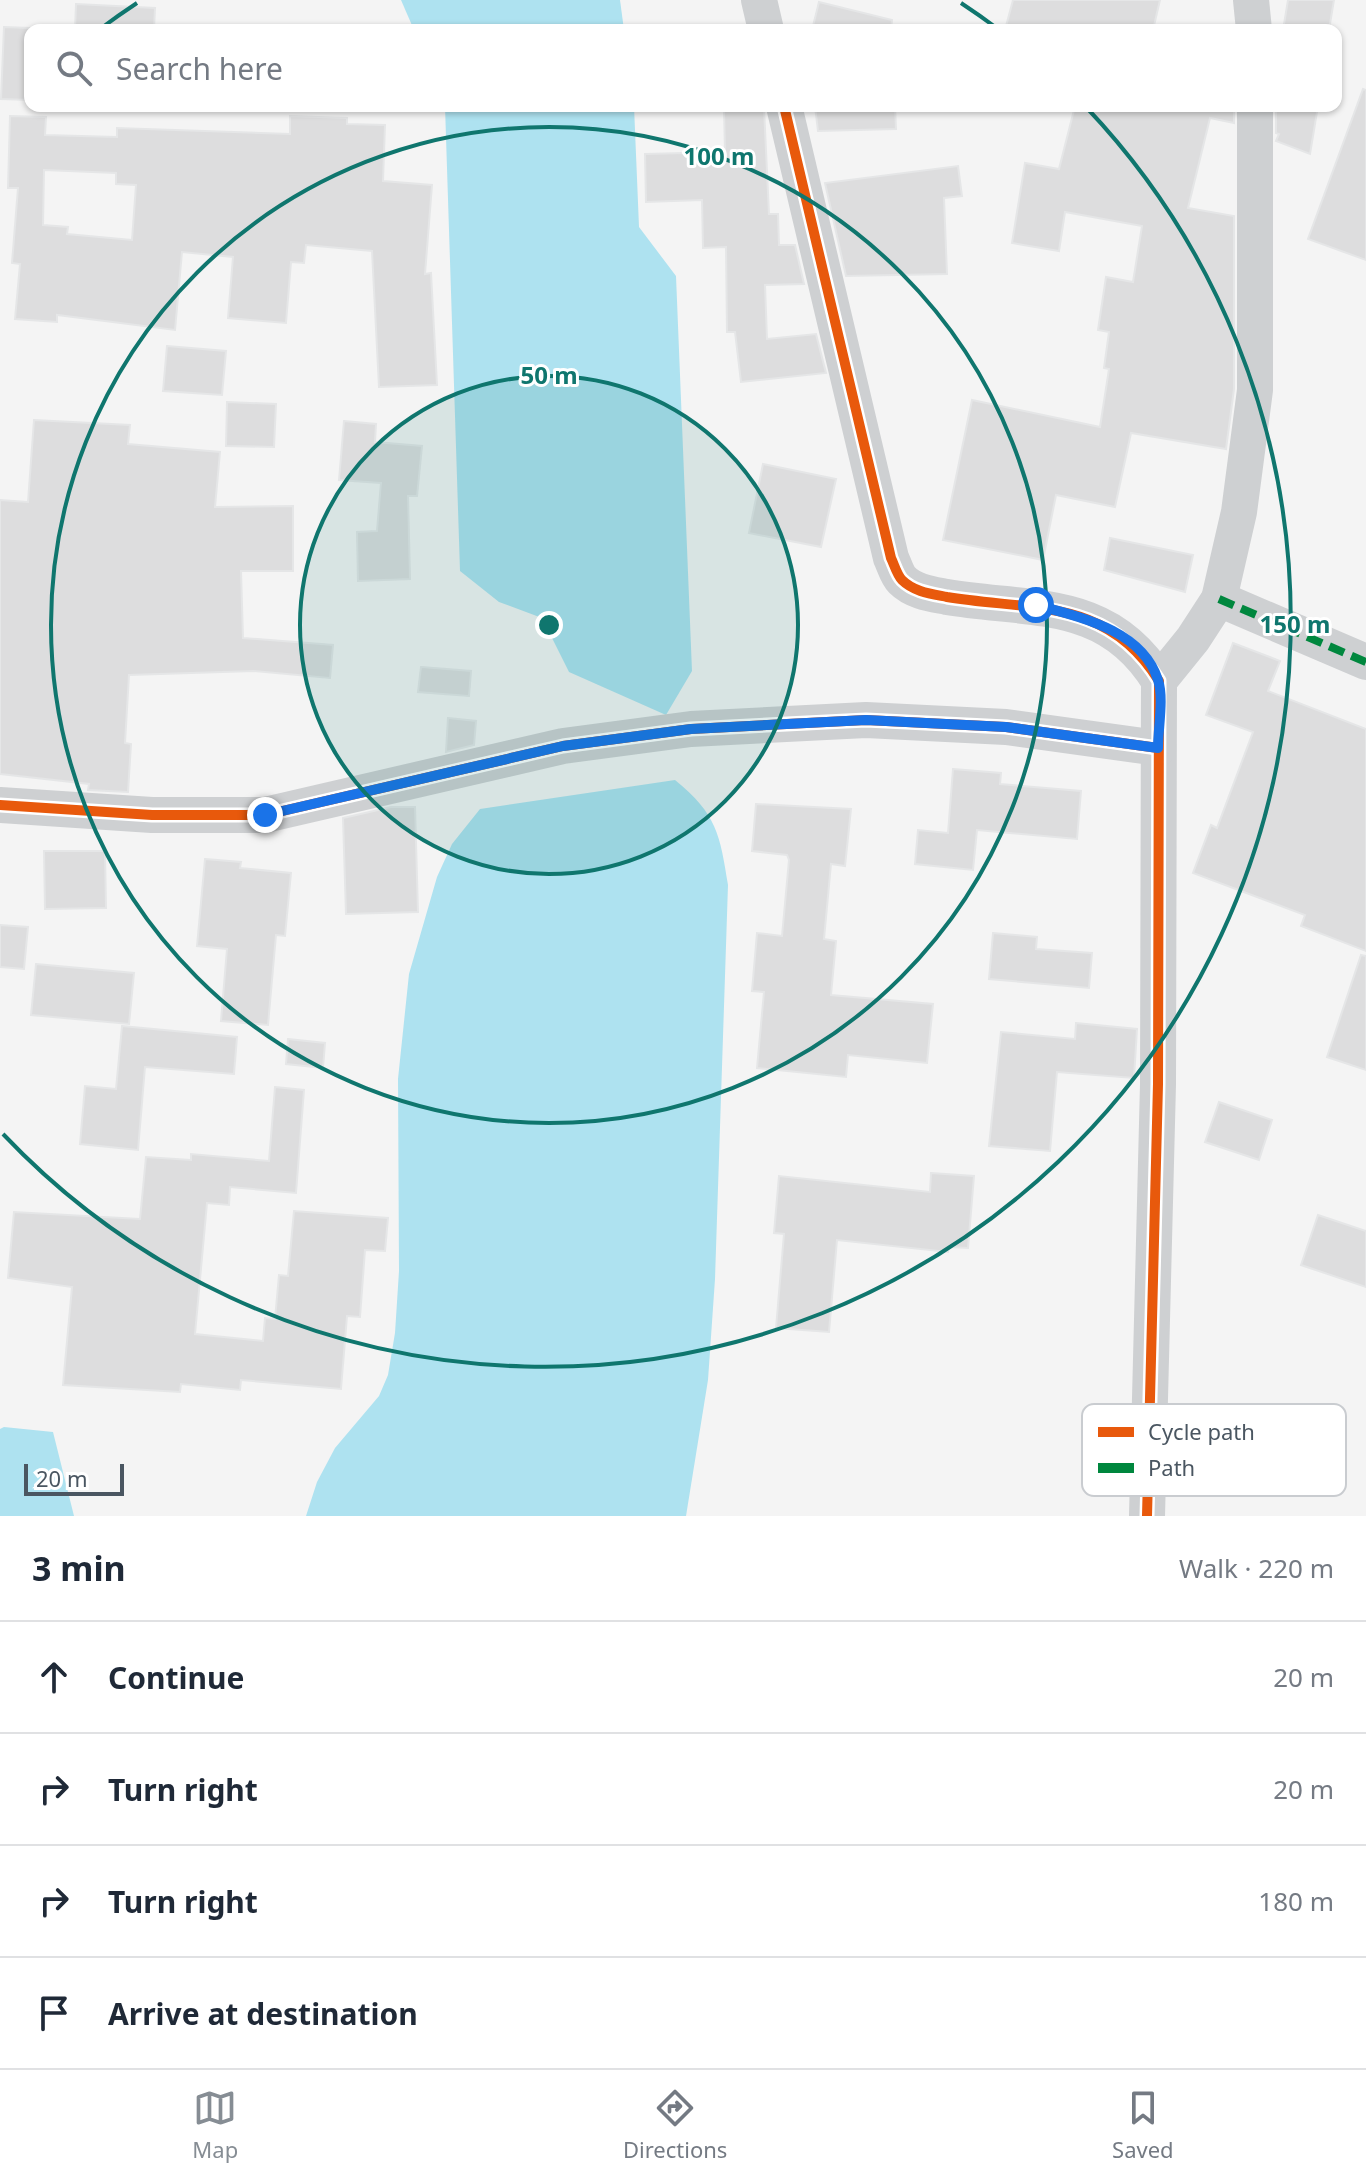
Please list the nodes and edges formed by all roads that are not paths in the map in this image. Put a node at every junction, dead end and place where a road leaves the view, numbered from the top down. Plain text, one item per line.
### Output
1 (759, 0) edge
2 (1251, 0) edge
3 (765, 24) edge
4 (1253, 24) edge
5 (785, 112) edge
6 (1255, 112) edge
7 (1219, 599) junction
8 (1366, 662) edge
9 (1159, 681) junction
10 (1158, 748) junction
11 (0, 805) edge
12 (1150, 1404) edge
13 (1148, 1496) edge
14 (1147, 1516) edge

1 - 3 street
2 - 4 street
5 - 9 street
6 - 7 street
7 - 8 street
7 - 9 street
9 - 10 street
10 - 11 street
10 - 12 street
13 - 14 street

